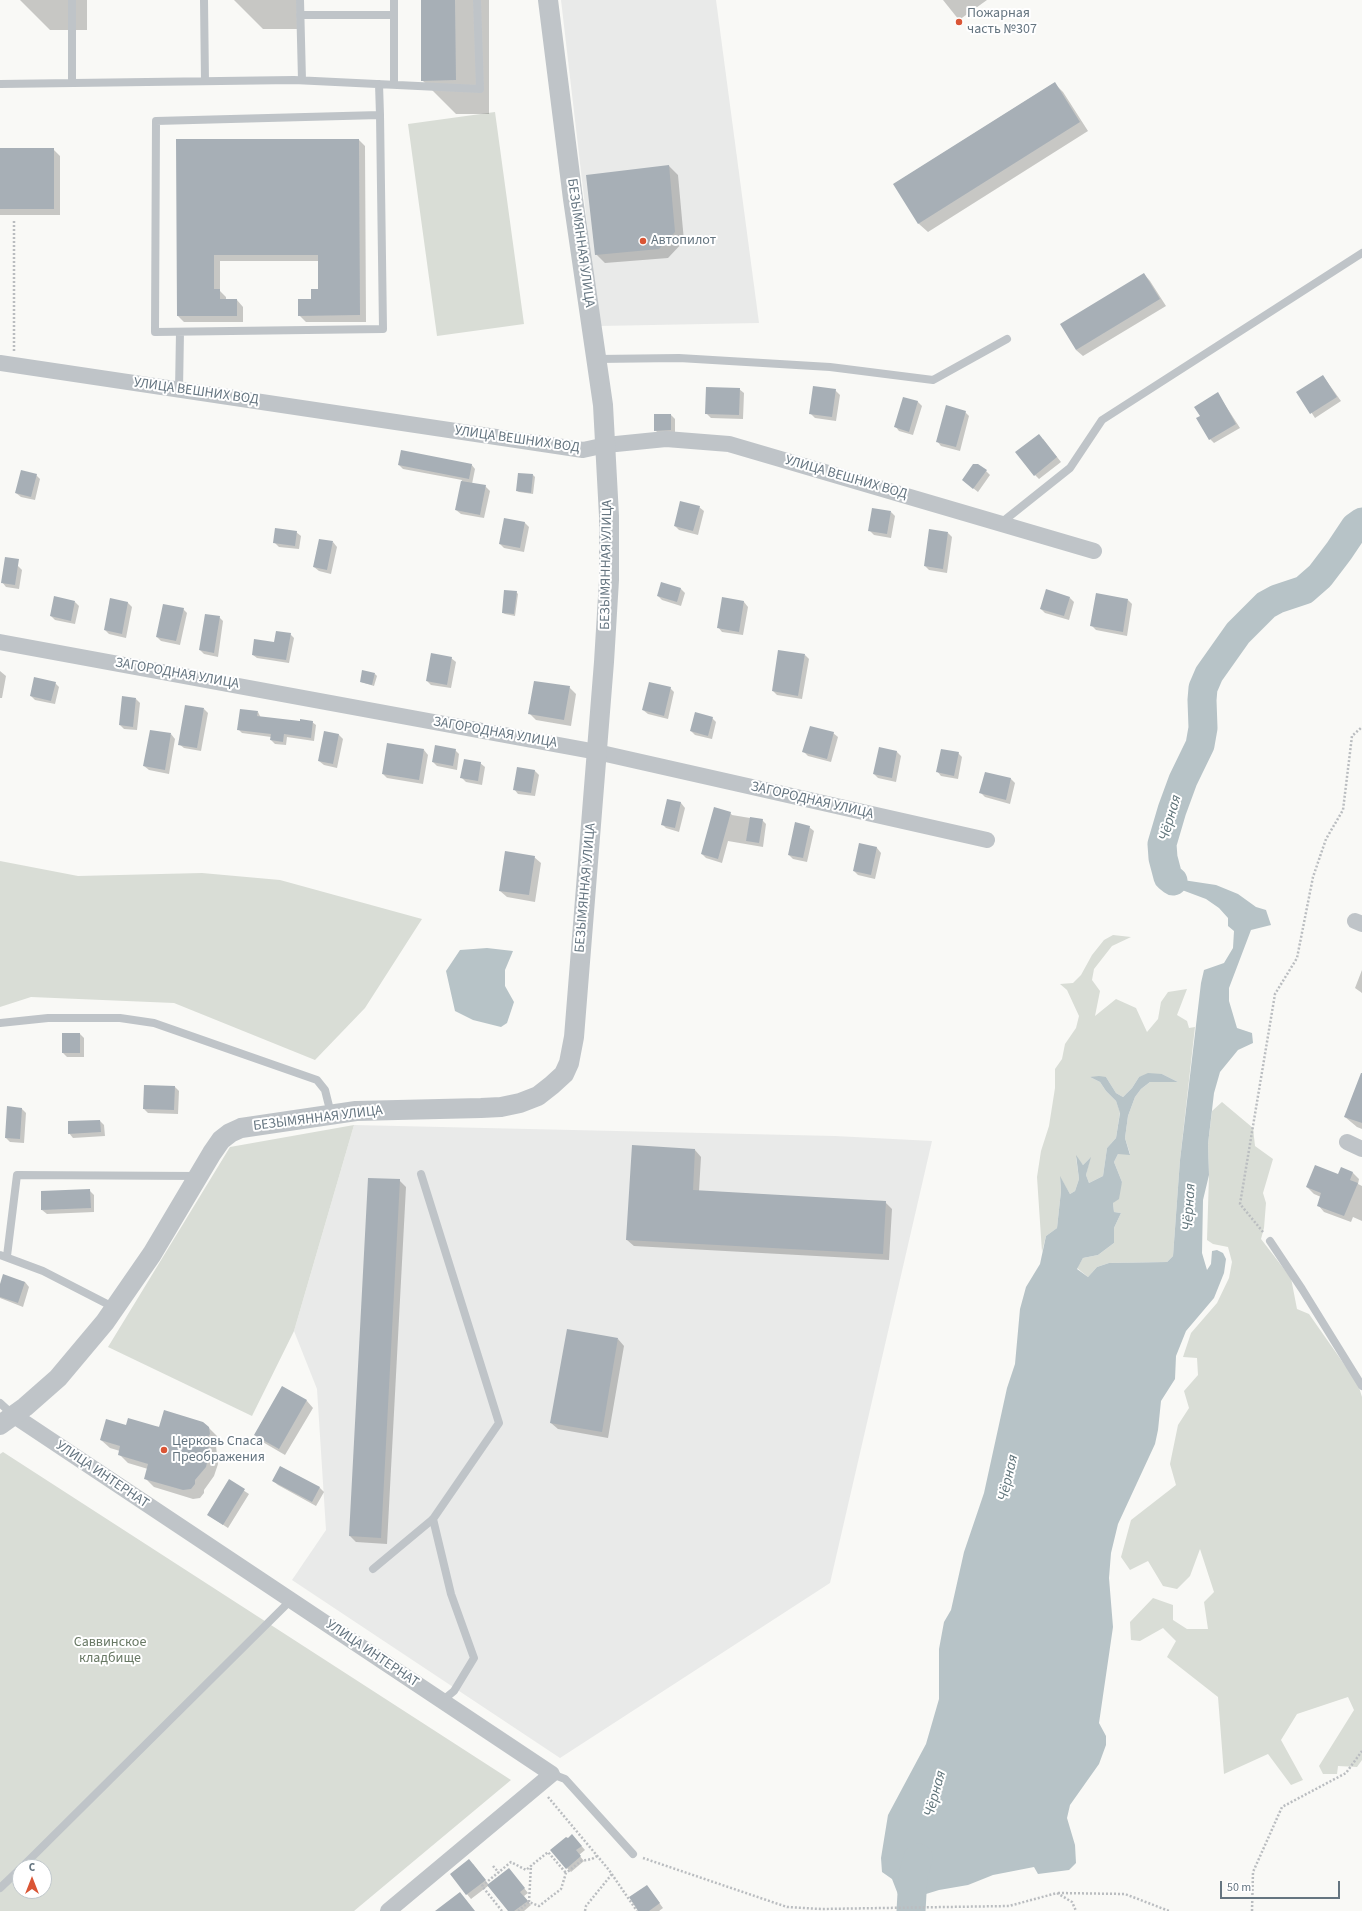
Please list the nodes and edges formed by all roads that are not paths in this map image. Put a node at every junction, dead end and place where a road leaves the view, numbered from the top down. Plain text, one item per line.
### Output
1 (72, 0) edge
2 (204, 0) edge
3 (300, 0) edge
4 (394, 0) edge
5 (477, 0) edge
6 (548, 0) edge
7 (300, 15) junction
8 (394, 15) junction
9 (302, 80) junction
10 (205, 81) junction
11 (72, 83) junction
12 (0, 84) edge
13 (379, 84) junction
14 (394, 84) junction
15 (380, 115) junction
16 (1362, 253) edge
17 (180, 332) junction
18 (1006, 339) dead end
19 (597, 359) junction
20 (0, 363) edge
21 (179, 390) junction
22 (606, 445) junction
23 (1000, 524) junction
24 (1094, 551) dead end
25 (0, 642) edge
26 (597, 752) junction
27 (987, 840) dead end
28 (0, 1023) edge
29 (331, 1115) junction
30 (1347, 1142) dead end
31 (1362, 1149) edge
32 (421, 1174) dead end
33 (198, 1176) junction
34 (1270, 1241) road end
35 (4, 1255) edge
36 (115, 1308) junction
37 (1362, 1386) edge
38 (4, 1414) edge
39 (432, 1519) junction
40 (373, 1570) dead end
41 (291, 1600) junction
42 (442, 1701) junction
43 (552, 1774) junction
44 (633, 1854) road end
45 (30, 1859) edge
46 (12, 1877) edge
47 (0, 1888) edge
48 (388, 1911) edge

1 - 11 lane
2 - 10 lane
3 - 7 lane
4 - 8 lane
5 - 14 lane
6 - 19 street, БЕЗЫМЯННАЯ УЛИЦА
7 - 8 lane
7 - 9 lane
8 - 14 lane
9 - 10 lane
9 - 13 lane
10 - 11 lane
11 - 12 lane
13 - 14 lane
13 - 15 lane
15 - 17 lane
15 - 17 lane
16 - 23 lane
17 - 21 lane
18 - 19 lane
19 - 22 street, БЕЗЫМЯННАЯ УЛИЦА
20 - 21 street, УЛИЦА ВЕШНИХ ВОД
21 - 22 street, УЛИЦА ВЕШНИХ ВОД
22 - 23 street, УЛИЦА ВЕШНИХ ВОД
22 - 26 street, БЕЗЫМЯННАЯ УЛИЦА
23 - 24 street, УЛИЦА ВЕШНИХ ВОД
25 - 26 street, ЗАГОРОДНАЯ УЛИЦА
26 - 27 street, ЗАГОРОДНАЯ УЛИЦА
26 - 29 street, БЕЗЫМЯННАЯ УЛИЦА
28 - 29 lane
29 - 33 street, БЕЗЫМЯННАЯ УЛИЦА
30 - 31 street
32 - 39 lane
33 - 35 lane
33 - 36 street, БЕЗЫМЯННАЯ УЛИЦА
34 - 37 lane
35 - 36 lane
36 - 38 street, БЕЗЫМЯННАЯ УЛИЦА
38 - 41 street, УЛИЦА ИНТЕРНАТ
39 - 40 lane
39 - 42 lane
41 - 42 street, УЛИЦА ИНТЕРНАТ
41 - 45 lane
42 - 43 street, УЛИЦА ИНТЕРНАТ
43 - 44 lane
43 - 48 street
46 - 47 lane

